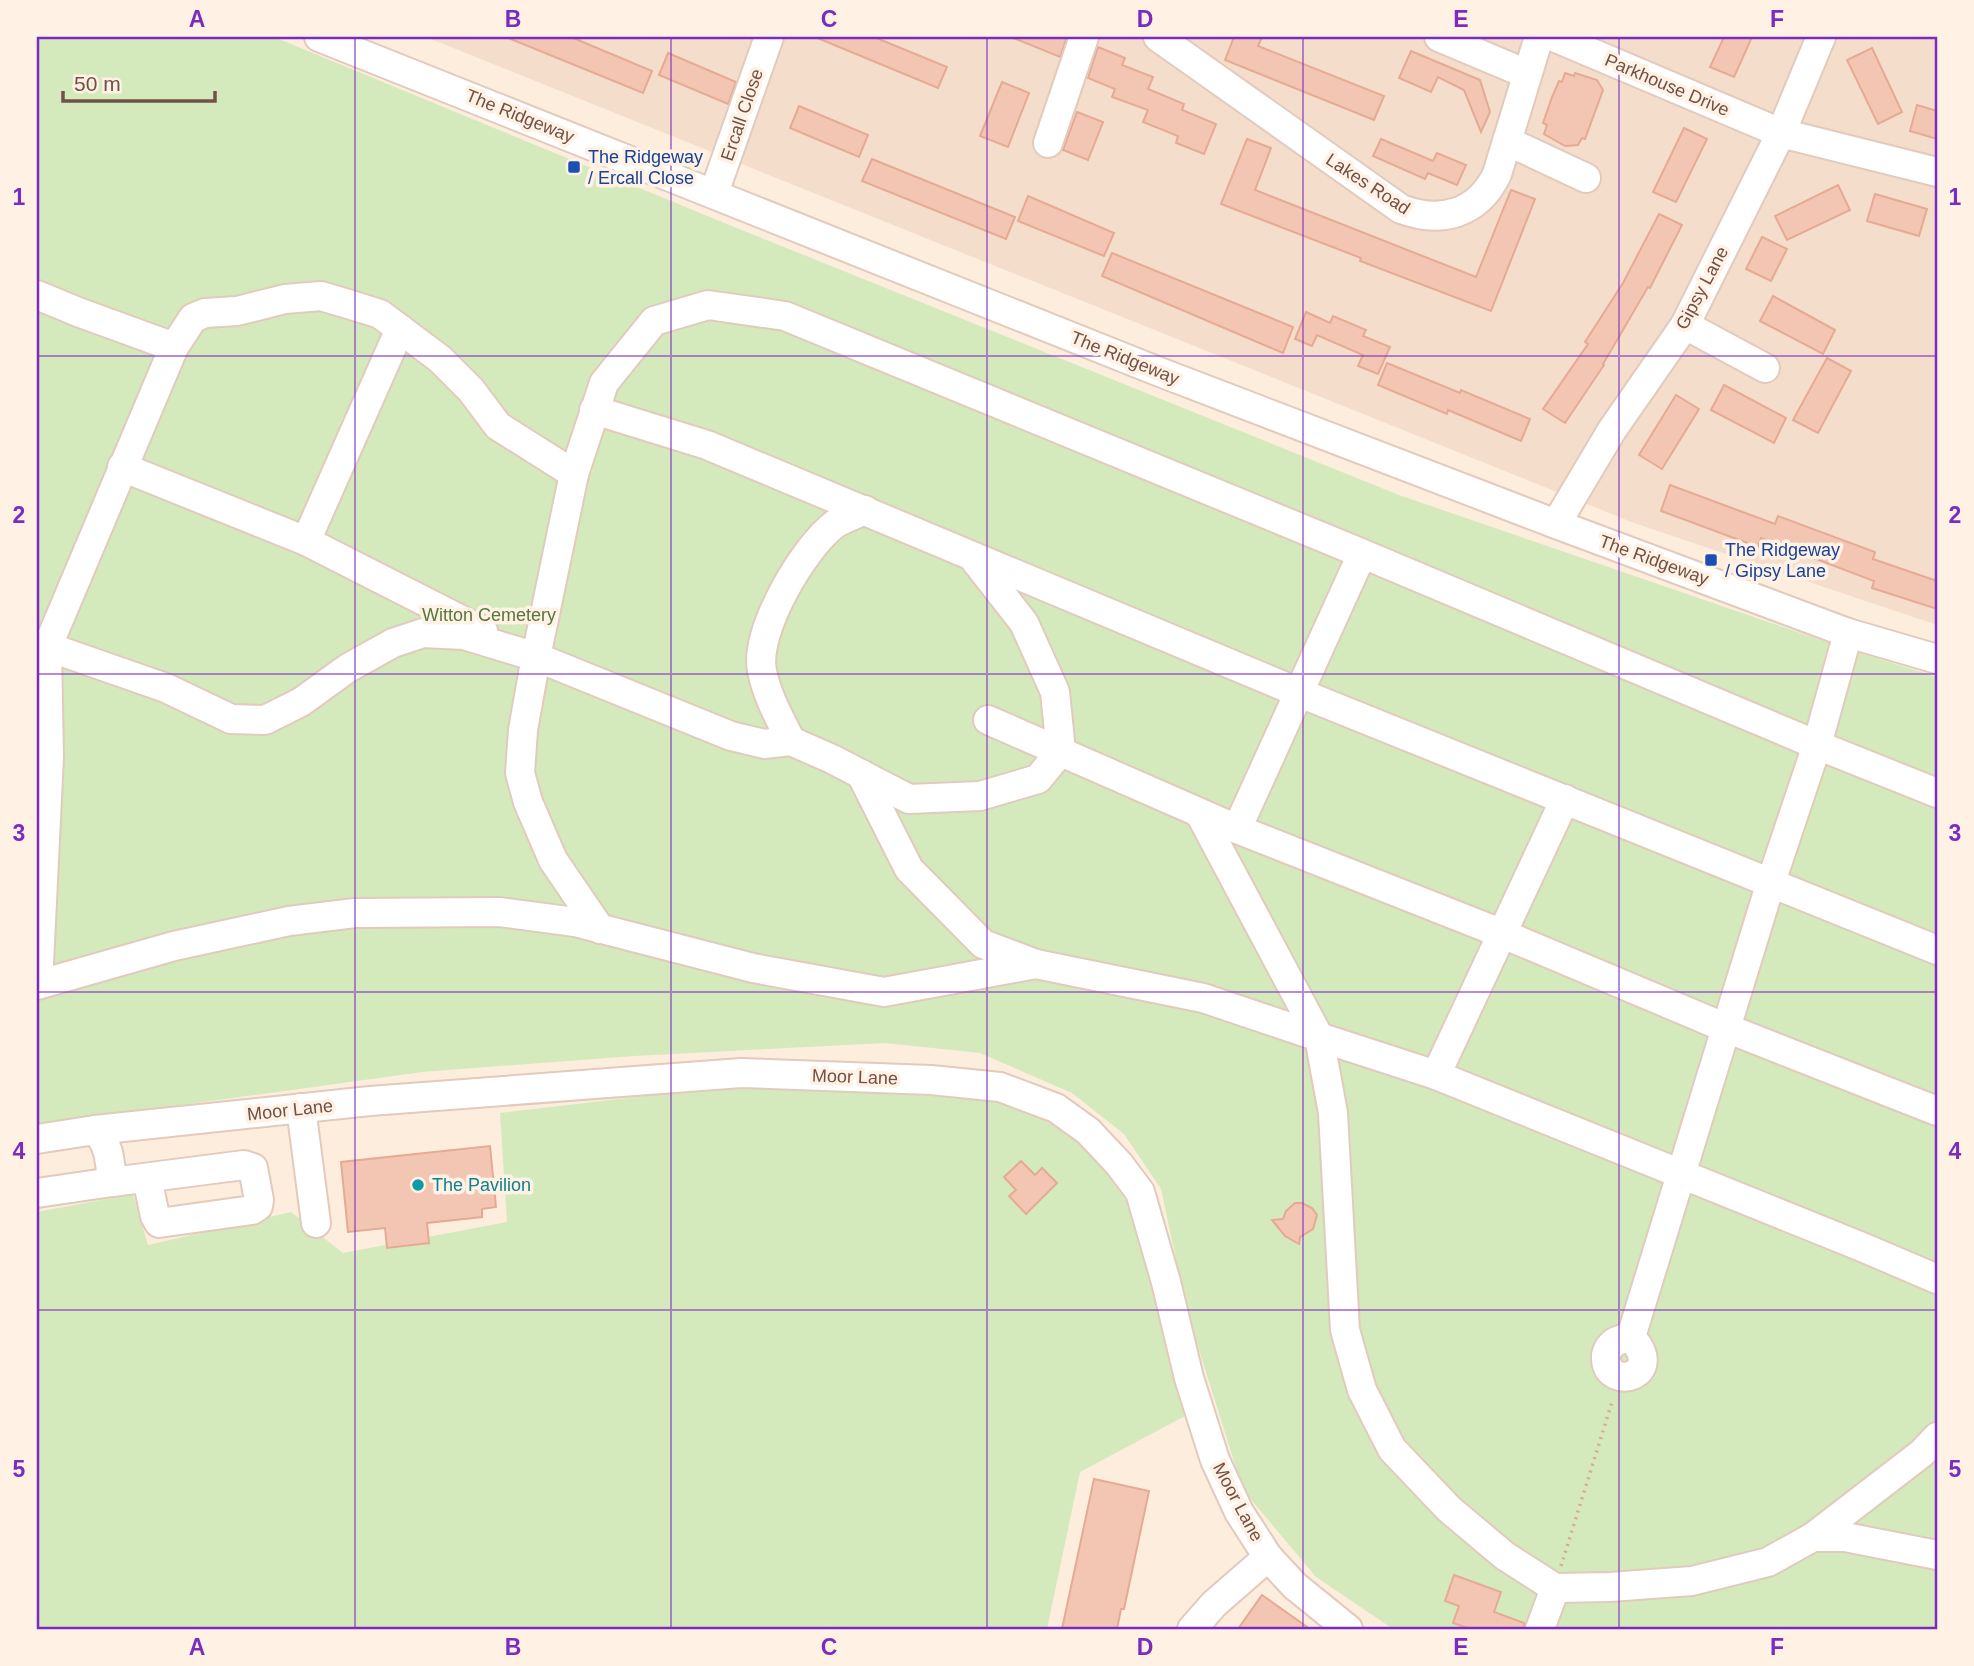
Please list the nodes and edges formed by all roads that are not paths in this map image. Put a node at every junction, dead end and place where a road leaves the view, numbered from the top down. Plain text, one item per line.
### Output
1 (319, 37) edge
2 (769, 37) edge
3 (1084, 37) edge
4 (1158, 37) edge
5 (1439, 37) edge
6 (1539, 37) edge
7 (1554, 37) edge
8 (1821, 37) edge
9 (1527, 74) junction
10 (1781, 133) junction
11 (1507, 141) junction
12 (1048, 143) dead end
13 (1937, 172) edge
14 (1586, 178) dead end
15 (714, 193) junction
16 (37, 295) edge
17 (1685, 325) junction
18 (400, 329) junction
19 (174, 346) junction
20 (1765, 368) dead end
21 (594, 410) junction
22 (122, 467) junction
23 (574, 474) junction
24 (865, 510) junction
25 (1556, 524) junction
26 (306, 541) junction
27 (1362, 554) junction
28 (973, 556) junction
29 (1848, 633) junction
30 (42, 646) edge
31 (536, 657) junction
32 (1937, 659) edge
33 (1300, 693) junction
34 (988, 720) dead end
35 (791, 741) junction
36 (1817, 745) junction
37 (1060, 751) junction
38 (861, 774) junction
39 (1937, 793) edge
40 (1565, 799) junction
41 (1200, 814) junction
42 (1237, 829) junction
43 (1770, 882) junction
44 (600, 929) junction
45 (1503, 934) junction
46 (1937, 950) edge
47 (1036, 964) junction
48 (37, 984) edge
49 (1726, 1028) junction
50 (1320, 1037) junction
51 (1436, 1075) junction
52 (301, 1108) junction
53 (1937, 1111) edge
54 (95, 1130) junction
55 (37, 1139) edge
56 (1682, 1173) junction
57 (147, 1178) dead end
58 (112, 1182) junction
59 (37, 1193) edge
60 (316, 1223) dead end
61 (1937, 1279) edge
62 (1620, 1377) road end
63 (1937, 1437) edge
64 (1813, 1537) junction
65 (1937, 1555) edge
66 (1268, 1557) junction
67 (1555, 1588) junction
68 (1192, 1629) edge
69 (1348, 1629) edge
70 (1540, 1629) edge

1 - 15 street, The Ridgeway
2 - 15 street, Ercall Close
3 - 12 street
4 - 11 street, Lakes Road
5 - 9 street
6 - 9 street, Lakes Road
7 - 10 street, Parkhouse Drive
8 - 10 street, Gipsy Lane
9 - 11 street, Lakes Road
10 - 13 street, Parkhouse Drive
10 - 17 street, Gipsy Lane
11 - 14 street
15 - 25 street, The Ridgeway
16 - 19 street
17 - 20 street
17 - 25 street, Gipsy Lane
18 - 19 street
18 - 23 street
18 - 26 street
19 - 22 street
21 - 23 street
21 - 24 street
21 - 27 street
22 - 26 street
22 - 30 street
23 - 31 street
24 - 28 street
24 - 35 street
25 - 29 street, The Ridgeway
26 - 31 street
27 - 33 street
27 - 36 street
28 - 33 street
28 - 37 street
29 - 32 street, The Ridgeway
29 - 36 street
30 - 31 street
30 - 48 street
31 - 35 street
31 - 44 street
33 - 40 street
33 - 42 street
34 - 37 street
35 - 38 street
36 - 39 street
36 - 43 street
37 - 38 street
37 - 41 street
38 - 47 street
40 - 43 street
40 - 45 street
41 - 42 street
41 - 50 street
42 - 45 street
43 - 46 street
43 - 49 street
44 - 47 street
44 - 48 street
45 - 49 street
45 - 51 street
47 - 50 street
49 - 53 street
49 - 56 street
50 - 51 street
50 - 67 street
51 - 56 street
52 - 54 street, Moor Lane
52 - 60 street
52 - 66 street, Moor Lane
54 - 55 street, Moor Lane
54 - 58 street
56 - 61 street
56 - 62 street
57 - 58 street
58 - 59 street
63 - 64 street
64 - 65 street
64 - 67 street
66 - 68 street
66 - 69 street, Moor Lane
67 - 70 street

